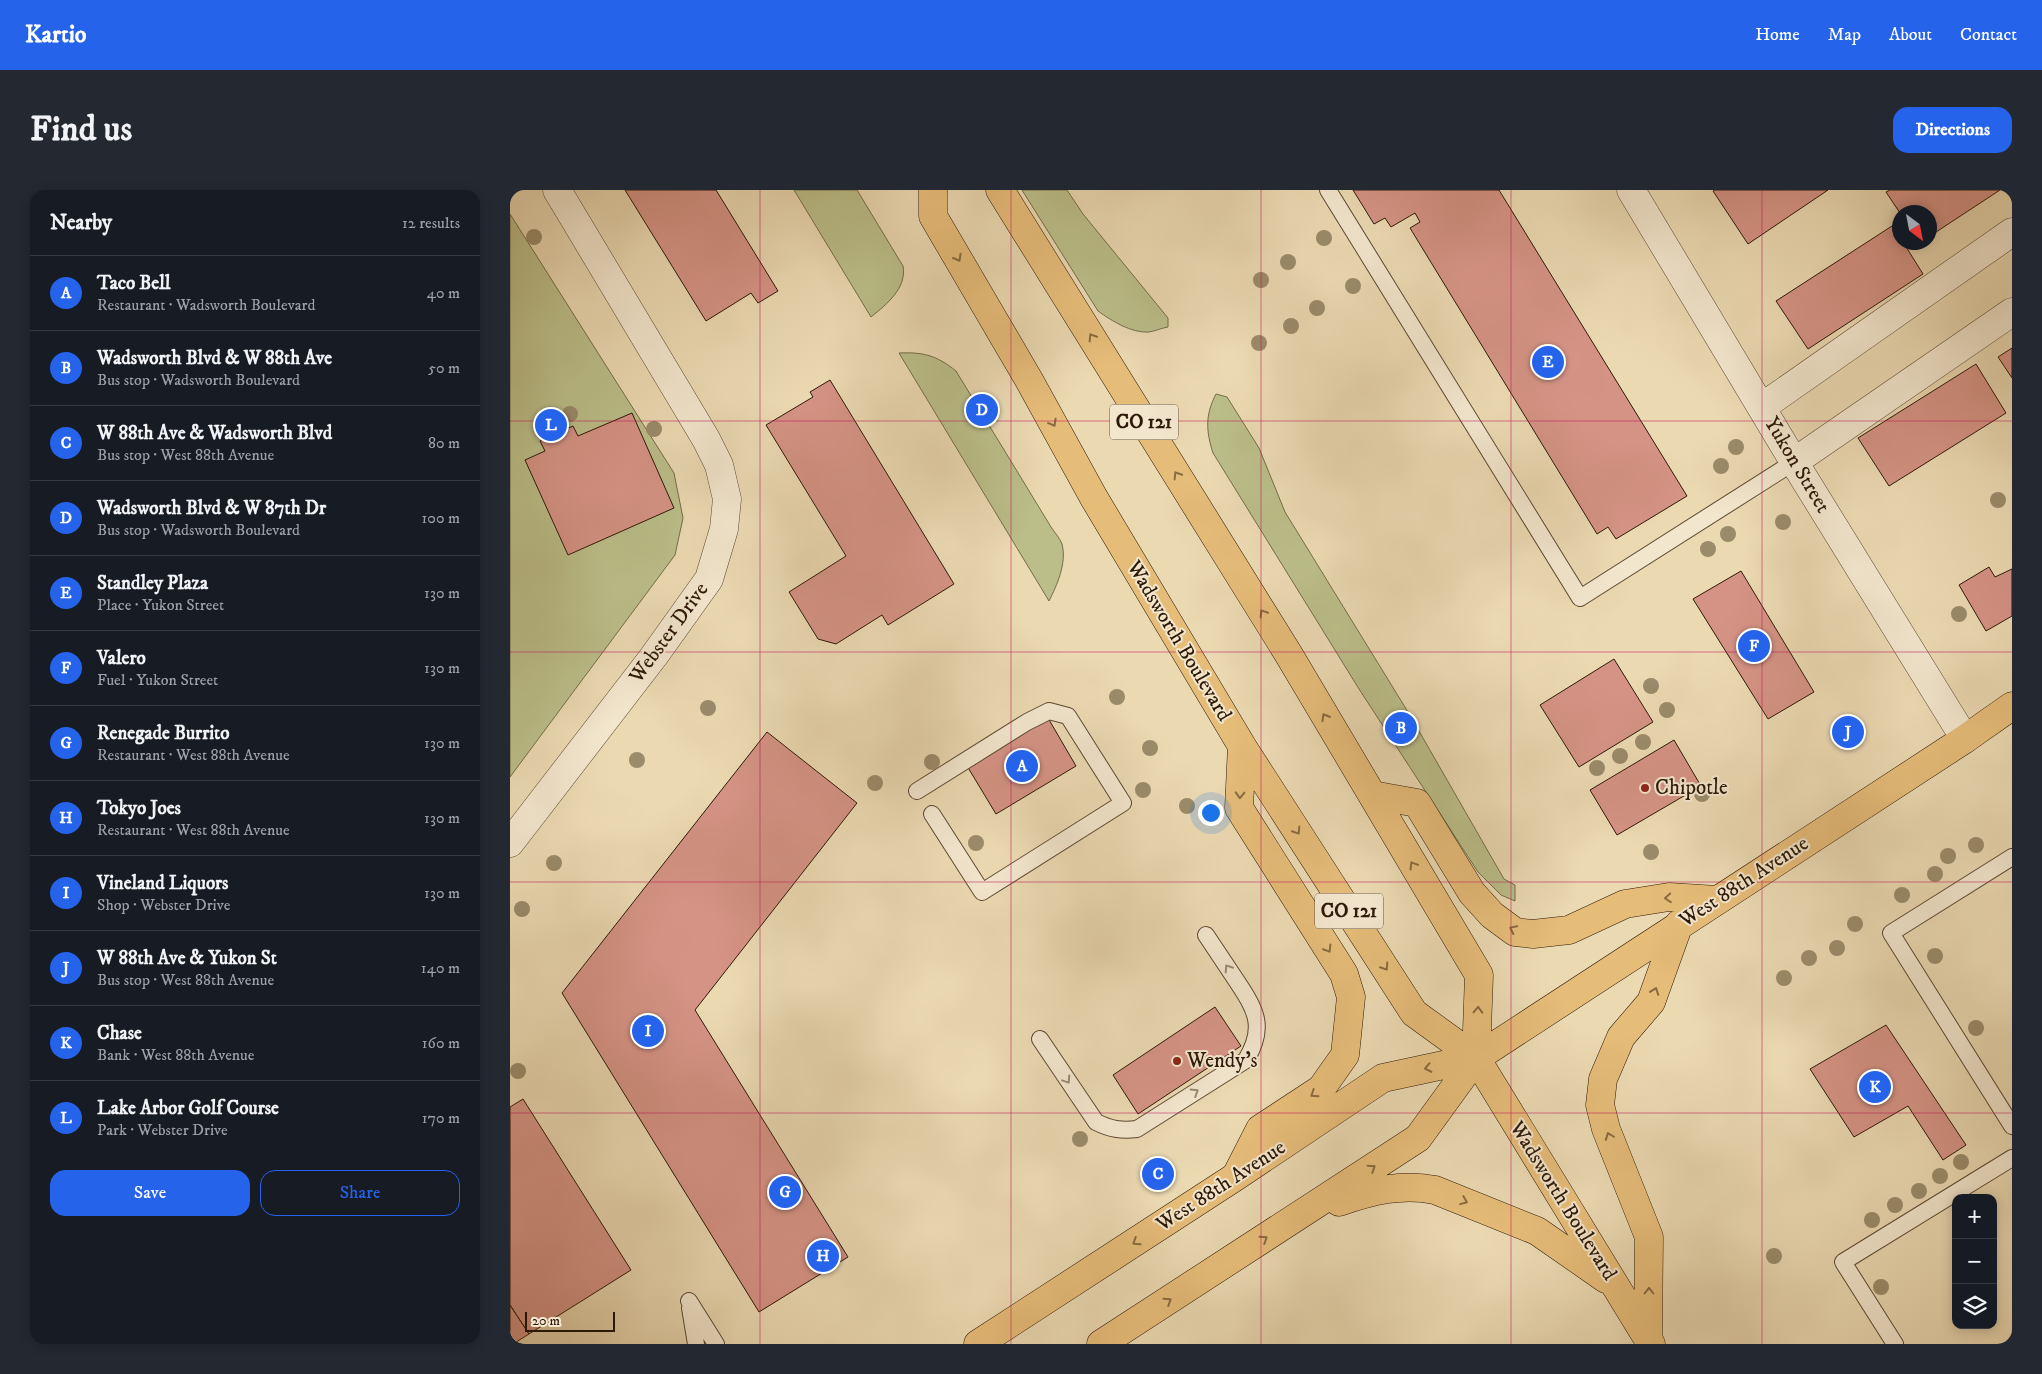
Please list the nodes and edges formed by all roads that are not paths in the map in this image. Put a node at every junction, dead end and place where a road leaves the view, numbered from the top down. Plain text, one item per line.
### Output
1 (557, 190) edge
2 (933, 190) edge
3 (1000, 190) edge
4 (1328, 190) edge
5 (1632, 190) edge
6 (2012, 232) edge
7 (2012, 312) edge
8 (1762, 407) junction
9 (1794, 462) junction
10 (2012, 706) edge
11 (1965, 739) junction
12 (1242, 746) junction
13 (917, 791) dead end
14 (1372, 795) junction
15 (932, 814) dead end
16 (510, 843) edge
17 (2012, 857) edge
18 (1716, 900) junction
19 (1679, 924) junction
20 (1206, 935) dead end
21 (1040, 1039) dead end
22 (1476, 1058) junction
23 (2012, 1126) edge
24 (2012, 1158) edge
25 (1235, 1177) junction
26 (1302, 1214) junction
27 (1615, 1286) junction
28 (1650, 1342) edge
29 (696, 1344) edge
30 (716, 1344) edge
31 (978, 1344) edge
32 (1101, 1344) edge
33 (1895, 1344) edge

1 - 16 street, Webster Drive
2 -> 12 main road, Wadsworth Boulevard / CO 121
14 -> 3 main road, CO 121
4 - 9 lane
5 - 8 street, Yukon Street
6 - 8 street
7 - 9 street
8 - 9 street, Yukon Street
9 - 11 street, Yukon Street
10 - 11 main road, West 88th Avenue
11 - 18 main road, West 88th Avenue
12 -> 22 main road, Wadsworth Boulevard / CO 121
12 -> 25 main road
13 - 15 lane
18 -> 14 main road
22 -> 14 main road, CO 121
17 - 23 lane
18 - 19 main road, West 88th Avenue
19 - 22 main road, West 88th Avenue
28 -> 19 main road
21 -> 20 lane
22 -> 25 main road, West 88th Avenue
26 -> 22 main road, West 88th Avenue
22 - 27 main road, Wadsworth Boulevard / CO 121
24 - 33 lane
25 -> 31 main road, West 88th Avenue
26 -> 27 main road
32 -> 26 main road, West 88th Avenue
27 - 28 main road, Wadsworth Boulevard / CO 121
29 - 30 lane

